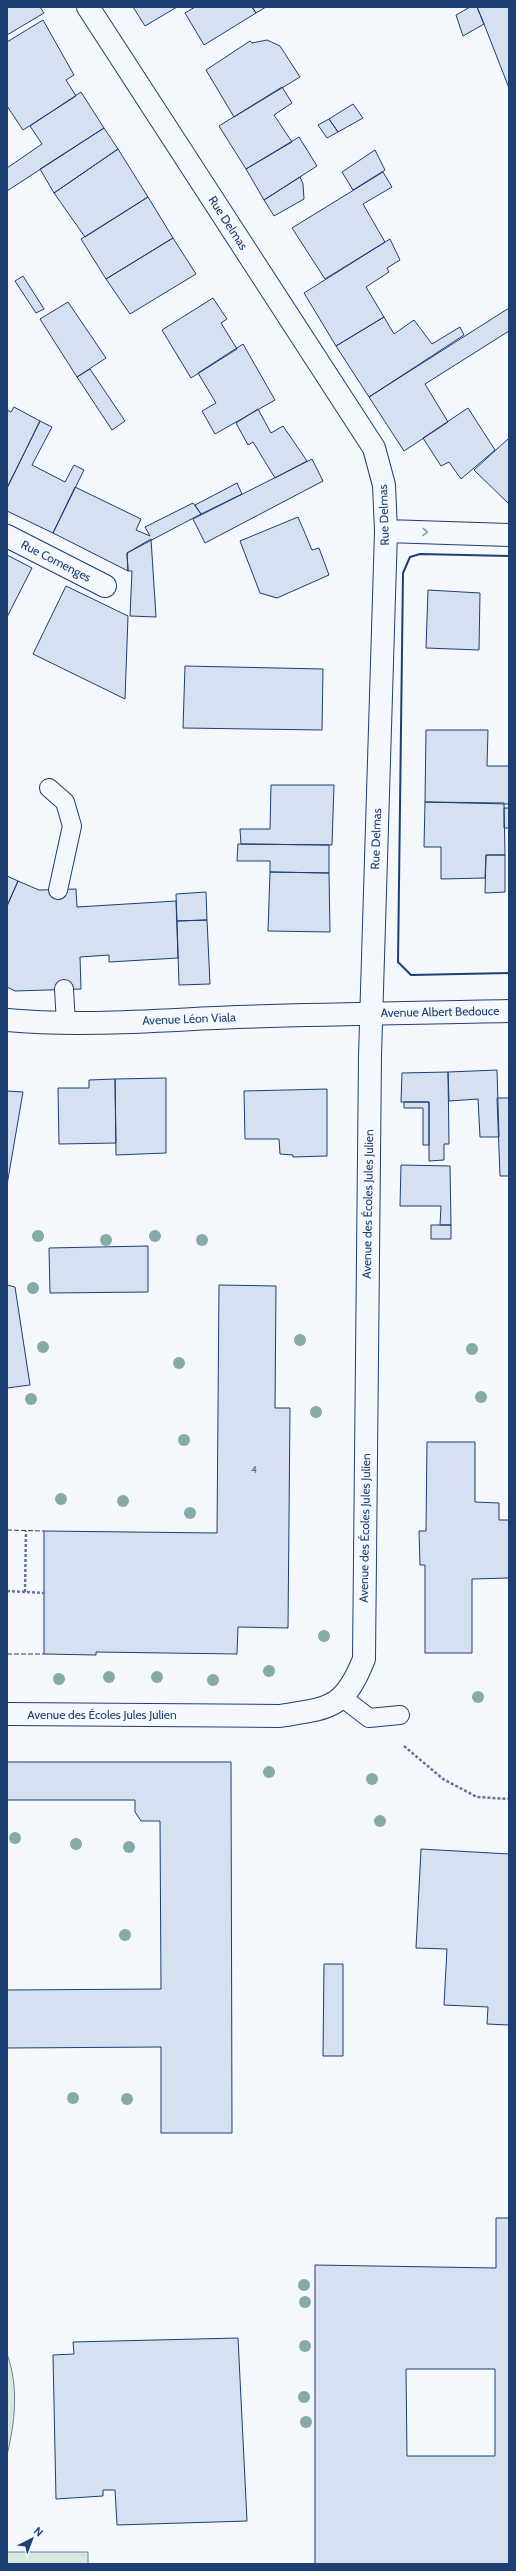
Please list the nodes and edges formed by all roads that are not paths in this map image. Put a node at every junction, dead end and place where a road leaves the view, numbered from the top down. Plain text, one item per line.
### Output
1 (88, 7) edge
2 (386, 531) junction
3 (509, 535) edge
4 (7, 536) edge
5 (105, 586) dead end
6 (50, 788) dead end
7 (58, 890) dead end
8 (64, 989) dead end
9 (509, 1011) edge
10 (371, 1012) junction
11 (7, 1020) edge
12 (66, 1023) junction
13 (343, 1698) junction
14 (7, 1714) edge
15 (400, 1715) dead end

1 - 2 street, Rue Delmas
2 -> 3 street
2 - 10 street, Rue Delmas
4 - 5 street, Rue Comenges
6 - 7 lane
8 - 12 lane
9 - 10 street, Avenue Albert Bedouce
10 - 12 street, Avenue Léon Viala
10 - 13 street, Avenue des Écoles Jules Julien
11 - 12 street, Avenue Léon Viala
13 - 14 street, Avenue des Écoles Jules Julien
13 - 15 lane

